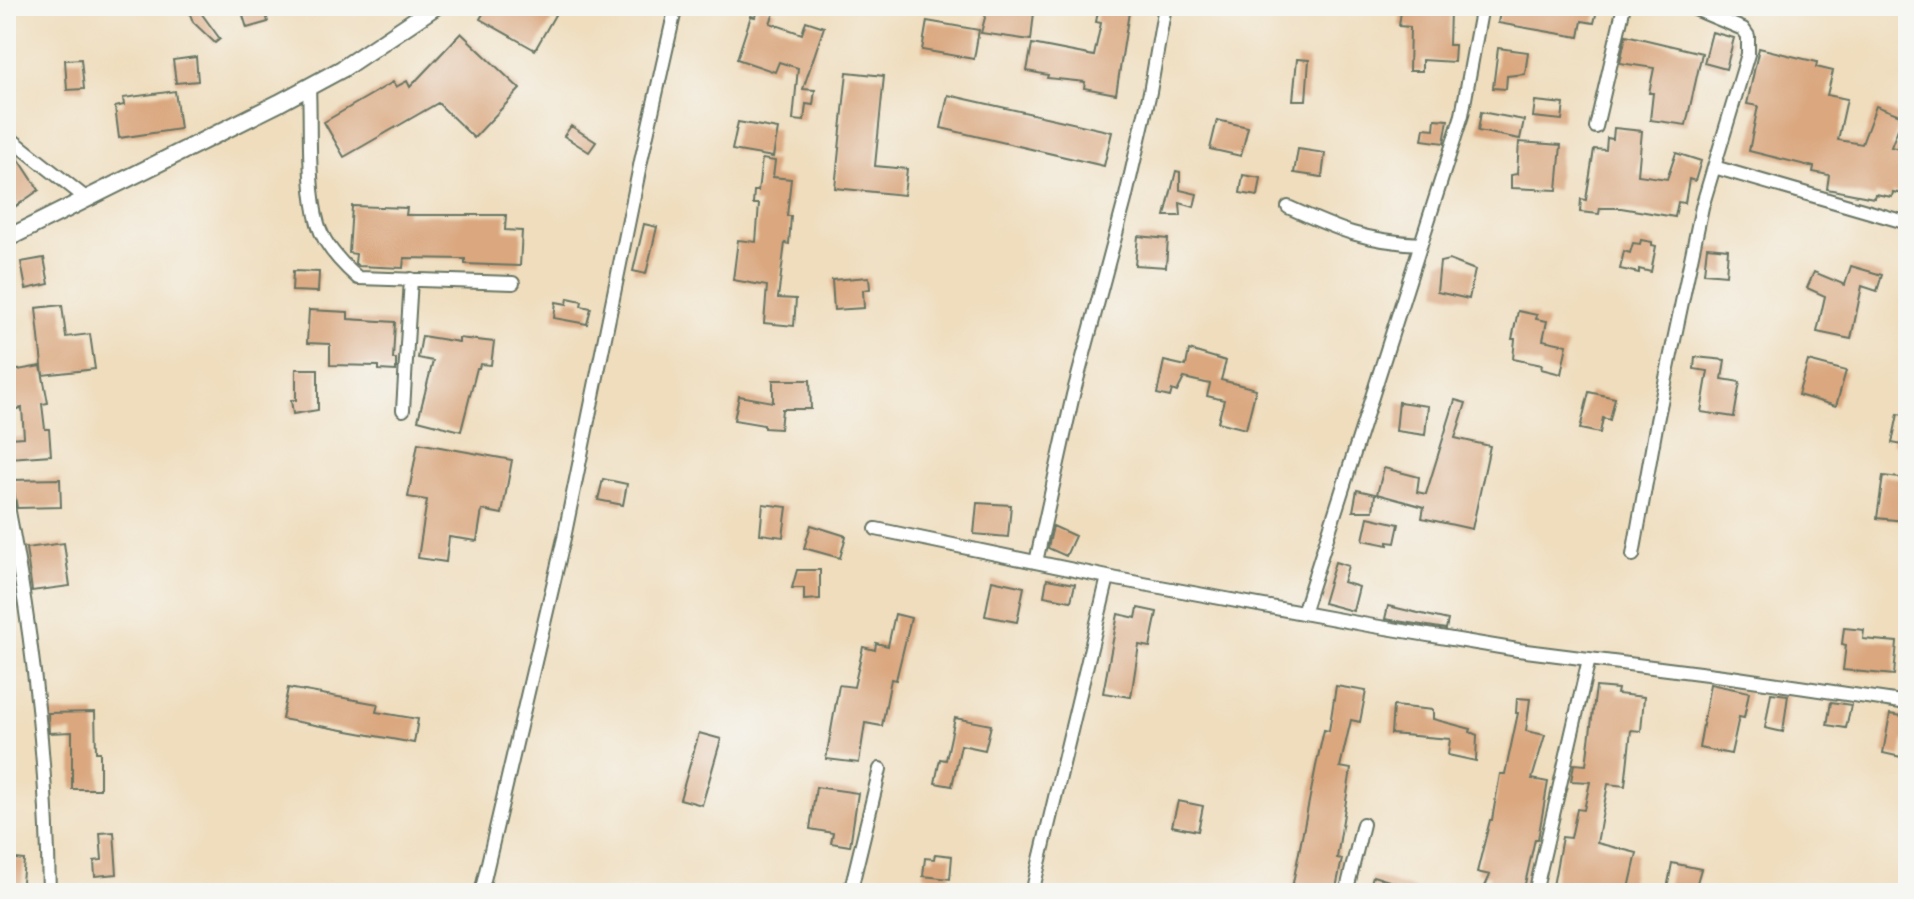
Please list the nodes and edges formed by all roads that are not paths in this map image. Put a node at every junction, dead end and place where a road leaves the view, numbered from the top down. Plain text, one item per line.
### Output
1 (436, 6) edge
2 (676, 6) edge
3 (1165, 6) edge
4 (1482, 6) edge
5 (1624, 6) edge
6 (1688, 6) edge
7 (1714, 10) edge
8 (309, 87) junction
9 (1596, 127) dead end
10 (6, 135) edge
11 (1714, 167) junction
12 (87, 199) junction
13 (1288, 207) dead end
14 (1908, 223) edge
15 (6, 239) edge
16 (1421, 244) junction
17 (411, 279) junction
18 (513, 283) dead end
19 (403, 410) dead end
20 (6, 496) edge
21 (876, 529) dead end
22 (1633, 555) dead end
23 (1036, 562) junction
24 (1108, 577) junction
25 (1303, 613) junction
26 (1589, 659) junction
27 (1908, 700) edge
28 (880, 769) dead end
29 (1363, 824) dead end
30 (49, 893) edge
31 (481, 893) edge
32 (850, 893) edge
33 (1032, 893) edge
34 (1346, 893) edge
35 (1535, 893) edge

1 - 8 street
2 - 31 street
3 - 23 street
4 - 16 street
5 - 9 street
6 - 7 street
7 - 11 street
8 - 12 street
8 - 17 street
10 - 12 street
11 - 14 street
11 - 22 street
12 - 15 street
13 - 16 street
16 - 25 street
17 - 18 street
17 - 19 street
20 - 30 street
21 - 23 street
23 - 24 street
24 - 25 street
24 - 33 street
25 - 26 street
26 - 27 street
26 - 35 street
28 - 32 street
29 - 34 street

